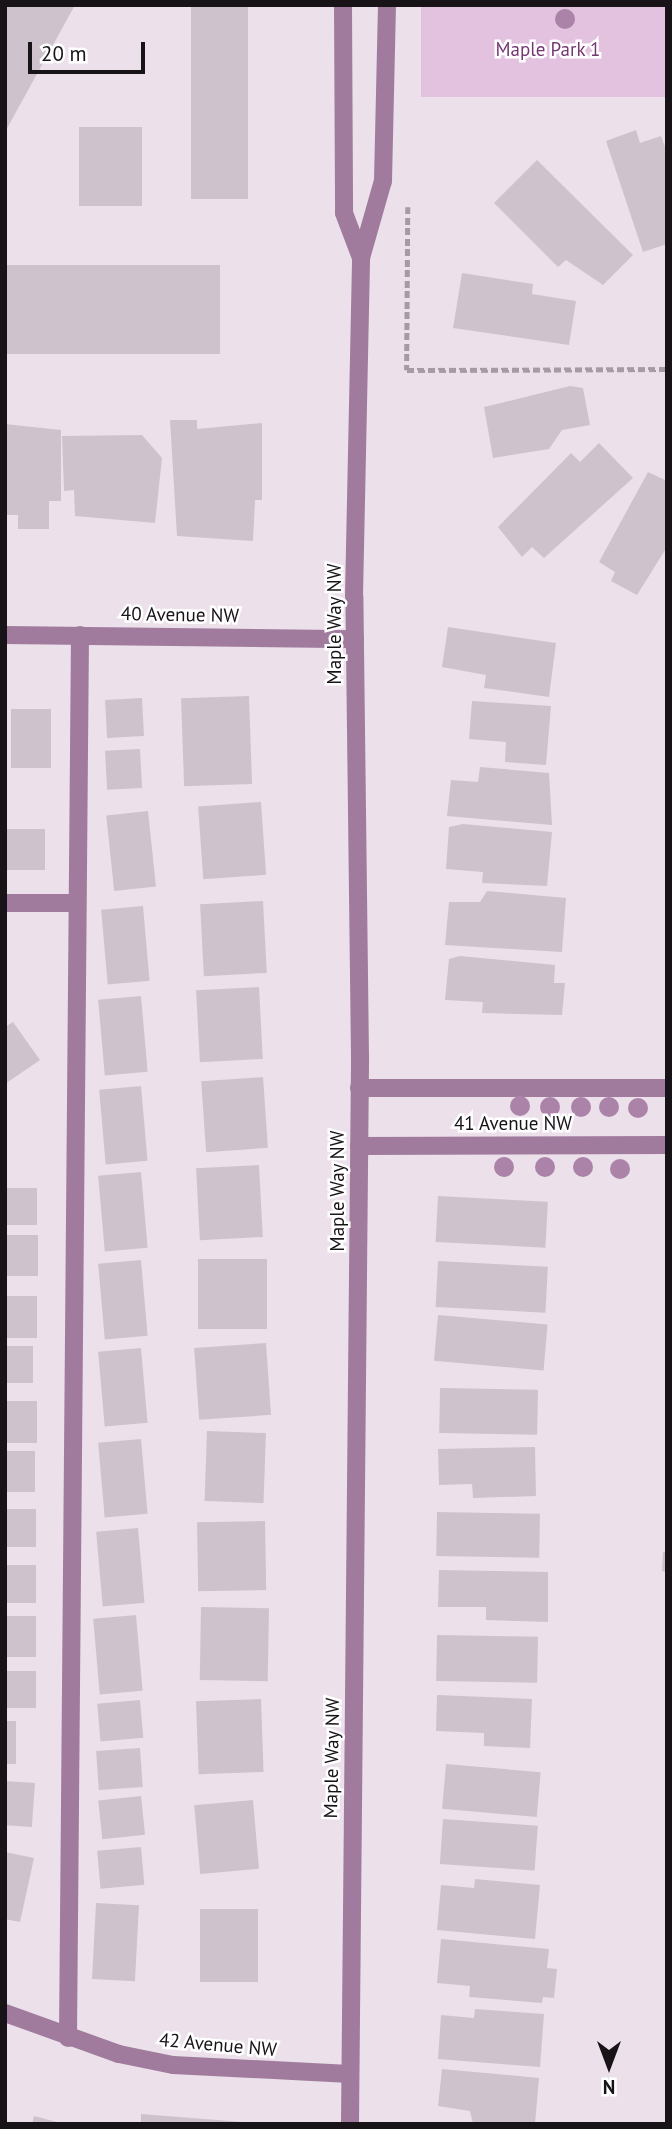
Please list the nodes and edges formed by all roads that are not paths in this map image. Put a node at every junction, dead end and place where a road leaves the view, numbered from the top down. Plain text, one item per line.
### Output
1 (343, 5) edge
2 (387, 5) edge
3 (361, 258) junction
4 (5, 635) edge
5 (80, 635) junction
6 (355, 639) junction
7 (5, 903) edge
8 (73, 903) junction
9 (359, 1088) junction
10 (667, 1088) edge
11 (667, 1145) edge
12 (359, 1146) junction
13 (5, 2013) edge
14 (68, 2038) junction
15 (350, 2074) junction
16 (350, 2124) edge

1 - 3 street, Maple Way NW
2 - 3 street, Maple Way NW
3 - 6 street, Maple Way NW
4 - 5 street, 40 Avenue NW
5 - 6 street, 40 Avenue NW
5 - 8 street
6 - 9 street, Maple Way NW
7 - 8 street
8 - 14 street
9 - 10 street, 41 Avenue NW
9 - 12 street, Maple Way NW
11 - 12 street, 41 Avenue NW
12 - 15 street, Maple Way NW
13 - 14 street, 42 Avenue NW
14 - 15 street, 42 Avenue NW
15 - 16 street, Maple Way NW

